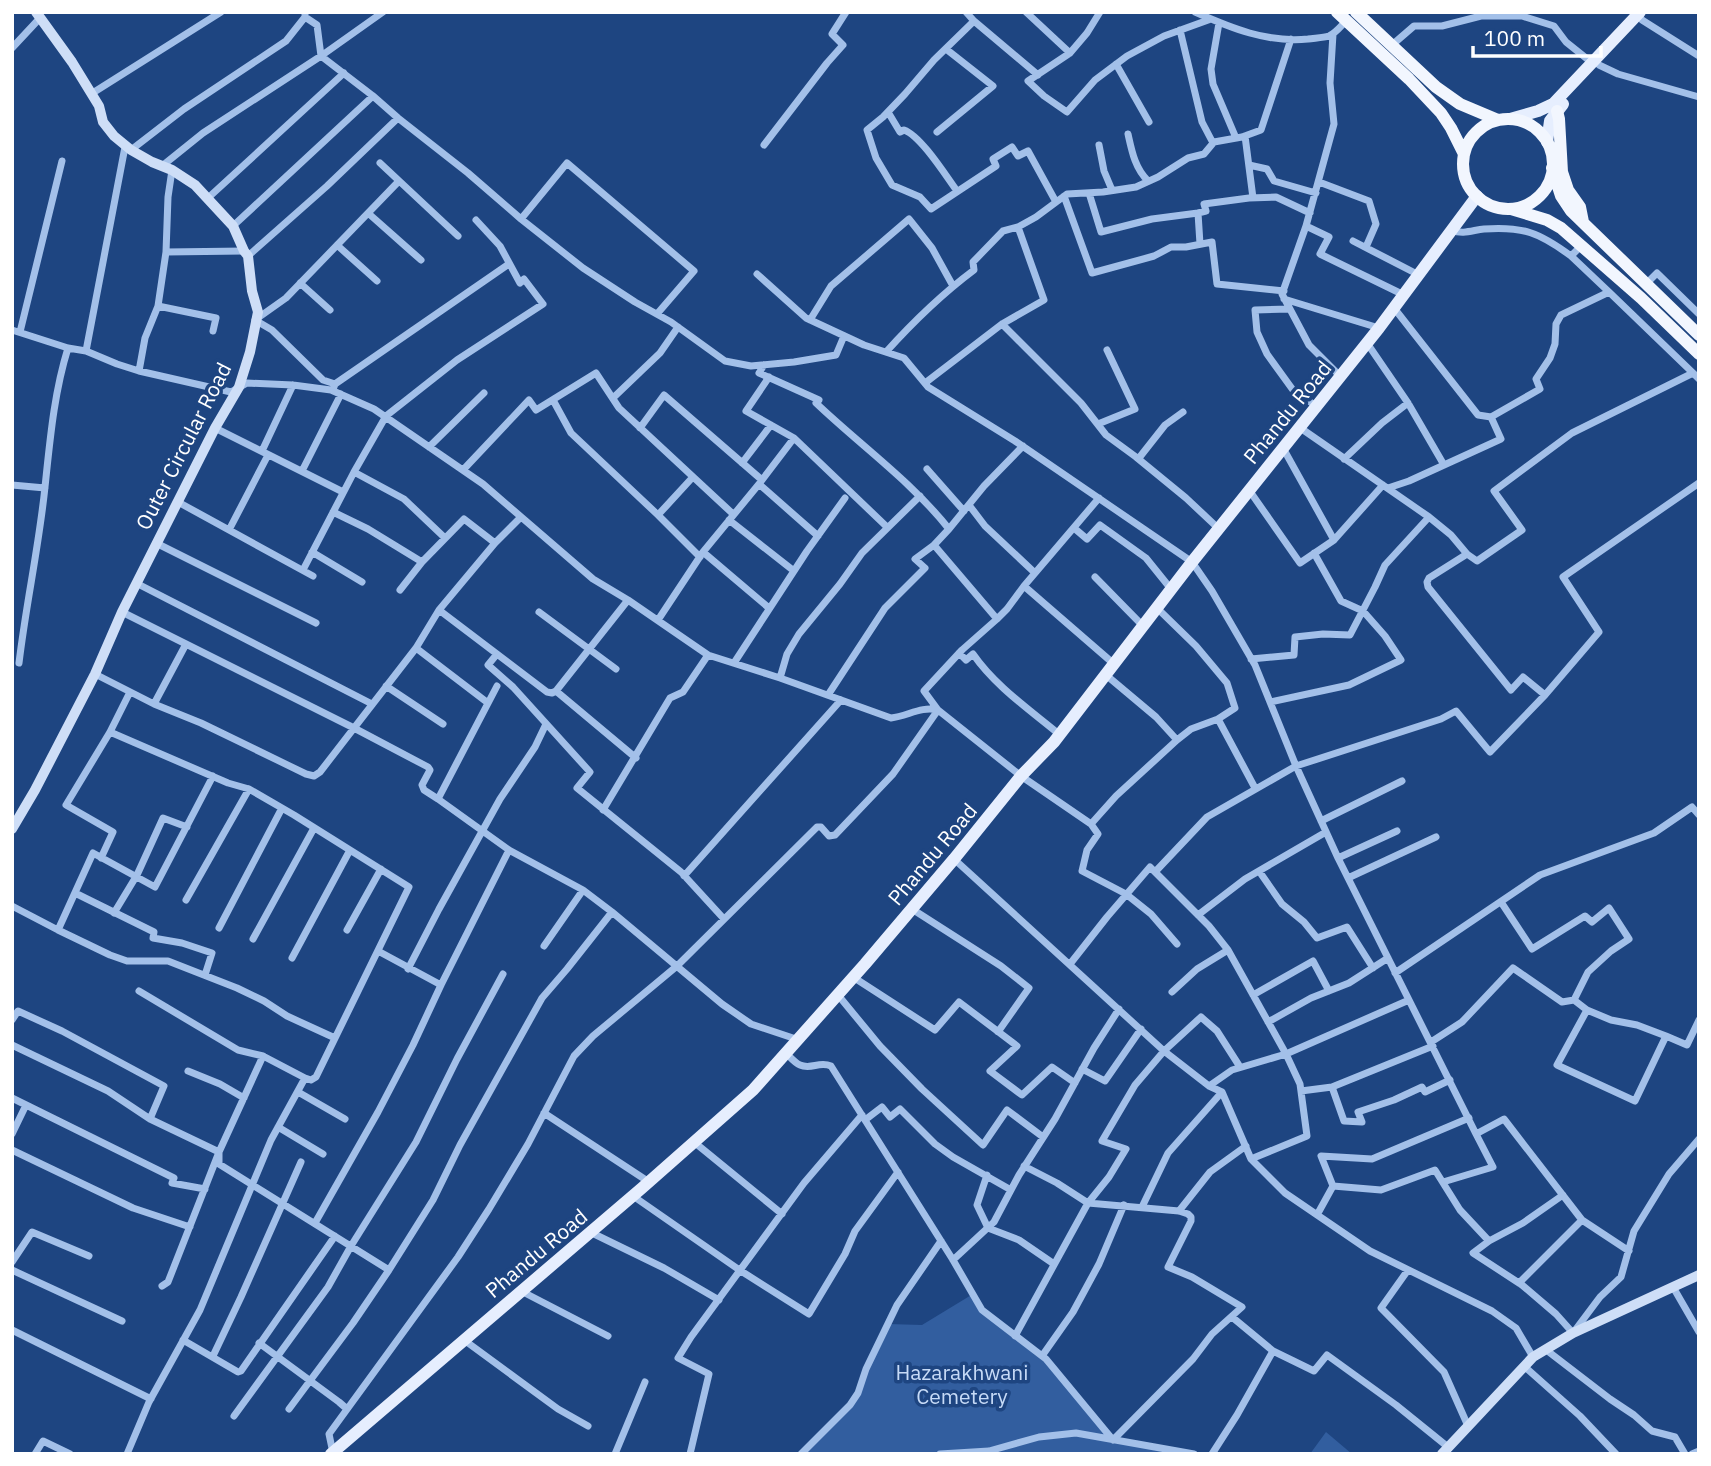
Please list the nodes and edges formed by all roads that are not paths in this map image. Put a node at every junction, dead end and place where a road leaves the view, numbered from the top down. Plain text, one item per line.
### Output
1 (221, 12) edge
2 (383, 12) edge
3 (846, 12) edge
4 (966, 12) edge
5 (1026, 12) edge
6 (1100, 12) edge
7 (1195, 12) edge
8 (38, 15) edge
9 (305, 15) edge
10 (1346, 15) edge
11 (1642, 15) edge
12 (1211, 19) junction
13 (974, 21) junction
14 (1219, 23) junction
15 (1180, 30) junction
16 (1333, 34) junction
17 (1291, 39) junction
18 (1392, 45) junction
19 (12, 48) edge
20 (946, 49) junction
21 (1070, 53) junction
22 (321, 56) junction
23 (1699, 56) edge
24 (1116, 64) junction
25 (1595, 64) junction
26 (344, 73) junction
27 (1038, 75) junction
28 (91, 94) junction
29 (373, 96) junction
30 (1699, 97) edge
31 (1557, 111) junction
32 (888, 112) junction
33 (398, 118) junction
34 (1504, 119) junction
35 (1149, 122) dead end
36 (937, 132) dead end
37 (1128, 135) dead end
38 (1240, 137) junction
39 (1547, 142) junction
40 (1213, 143) junction
41 (764, 145) dead end
42 (1099, 145) dead end
43 (128, 149) junction
44 (1464, 154) junction
45 (62, 161) dead end
46 (380, 163) dead end
47 (1248, 165) junction
48 (167, 168) junction
49 (1552, 168) junction
50 (399, 181) junction
51 (1148, 181) junction
52 (1319, 182) junction
53 (1112, 190) junction
54 (957, 191) junction
55 (1089, 192) junction
56 (1316, 193) junction
57 (1064, 196) junction
58 (1477, 197) junction
59 (208, 198) junction
60 (1253, 198) junction
61 (1056, 202) junction
62 (1510, 209) junction
63 (368, 213) junction
64 (1198, 213) junction
65 (1310, 213) junction
66 (521, 219) junction
67 (476, 220) dead end
68 (1583, 222) junction
69 (233, 226) junction
70 (1306, 226) junction
71 (1018, 227) junction
72 (1452, 230) junction
73 (458, 236) dead end
74 (1353, 241) dead end
75 (1200, 244) junction
76 (337, 245) junction
77 (1582, 245) junction
78 (1366, 247) junction
79 (166, 252) junction
80 (246, 254) junction
81 (1571, 256) junction
82 (421, 261) dead end
83 (509, 264) junction
84 (757, 274) dead end
85 (1419, 275) junction
86 (377, 281) dead end
87 (300, 283) junction
88 (1647, 283) junction
89 (953, 286) junction
90 (1609, 292) junction
91 (1284, 295) junction
92 (1404, 295) junction
93 (1641, 298) junction
94 (158, 306) junction
95 (1394, 308) junction
96 (1289, 309) junction
97 (330, 310) dead end
98 (1628, 311) junction
99 (657, 314) junction
100 (1699, 314) edge
101 (255, 320) junction
102 (810, 320) junction
103 (1002, 324) junction
104 (678, 327) junction
105 (1379, 328) junction
106 (16, 331) edge
107 (213, 331) dead end
108 (1699, 335) edge
109 (844, 336) junction
110 (1367, 343) junction
111 (68, 348) junction
112 (1107, 350) dead end
113 (86, 351) junction
114 (886, 352) junction
115 (1699, 354) edge
116 (764, 365) junction
117 (139, 371) junction
118 (1340, 376) junction
119 (1696, 376) edge
120 (769, 377) junction
121 (925, 383) junction
122 (293, 385) junction
123 (239, 387) junction
124 (336, 390) junction
125 (484, 393) dead end
126 (612, 398) junction
127 (552, 400) junction
128 (1408, 403) junction
129 (1316, 406) junction
130 (1183, 411) dead end
131 (386, 416) junction
132 (1491, 417) junction
133 (1098, 424) junction
134 (771, 425) junction
135 (1300, 427) junction
136 (215, 428) junction
137 (640, 428) junction
138 (794, 438) junction
139 (1023, 446) junction
140 (429, 447) junction
141 (1283, 448) junction
142 (265, 453) junction
143 (1139, 458) junction
144 (1344, 459) junction
145 (742, 463) junction
146 (1444, 465) junction
147 (927, 469) dead end
148 (463, 470) junction
149 (302, 471) junction
150 (354, 472) junction
151 (692, 478) junction
152 (760, 482) junction
153 (1699, 483) edge
154 (12, 485) edge
155 (1385, 486) junction
156 (45, 488) junction
157 (1249, 490) junction
158 (343, 492) junction
159 (920, 496) junction
160 (845, 498) dead end
161 (1100, 498) junction
162 (178, 502) junction
163 (966, 508) junction
164 (333, 512) junction
165 (658, 514) junction
166 (521, 517) junction
167 (731, 517) junction
168 (1429, 517) junction
169 (887, 527) junction
170 (949, 528) junction
171 (1074, 528) junction
172 (1219, 529) junction
173 (229, 530) junction
174 (818, 536) junction
175 (445, 538) junction
176 (1334, 540) junction
177 (156, 543) junction
178 (495, 543) junction
179 (934, 545) junction
180 (312, 552) junction
181 (1314, 553) junction
182 (1467, 554) junction
183 (702, 555) junction
184 (422, 562) junction
185 (1192, 562) junction
186 (303, 570) junction
187 (793, 571) junction
188 (1035, 573) junction
189 (313, 576) dead end
190 (1095, 577) dead end
191 (362, 582) dead end
192 (136, 583) junction
193 (1024, 586) junction
194 (1171, 589) junction
195 (400, 590) dead end
196 (628, 600) junction
197 (769, 608) junction
198 (1157, 608) junction
199 (439, 610) junction
200 (1363, 611) junction
201 (122, 612) junction
202 (538, 612) dead end
203 (997, 619) junction
204 (658, 620) junction
205 (316, 622) dead end
206 (1143, 626) junction
207 (186, 644) junction
208 (416, 648) junction
209 (590, 650) junction
210 (959, 653) junction
211 (497, 654) junction
212 (708, 655) junction
213 (1251, 659) junction
214 (19, 663) dead end
215 (734, 663) junction
216 (616, 669) dead end
217 (1110, 669) junction
218 (95, 674) junction
219 (780, 678) junction
220 (386, 686) junction
221 (497, 686) dead end
222 (556, 691) junction
223 (130, 692) junction
224 (828, 695) junction
225 (1545, 695) junction
226 (841, 700) junction
227 (1270, 702) junction
228 (488, 703) junction
229 (154, 704) junction
230 (372, 704) junction
231 (938, 710) junction
232 (1217, 719) junction
233 (443, 724) dead end
234 (546, 724) junction
235 (354, 728) junction
236 (110, 732) junction
237 (1060, 735) junction
238 (1177, 740) junction
239 (635, 758) junction
240 (1296, 766) junction
241 (213, 776) junction
242 (1021, 776) junction
243 (1402, 781) dead end
244 (1255, 788) junction
245 (248, 789) junction
246 (438, 799) junction
247 (282, 808) junction
248 (603, 810) junction
249 (1699, 815) edge
250 (1321, 821) junction
251 (1091, 824) junction
252 (187, 827) junction
253 (314, 828) junction
254 (12, 829) edge
255 (483, 831) junction
256 (1397, 831) dead end
257 (1326, 832) junction
258 (1436, 837) dead end
259 (350, 850) junction
260 (509, 850) junction
261 (101, 858) junction
262 (1338, 858) junction
263 (954, 859) junction
264 (381, 869) junction
265 (1259, 870) junction
266 (1155, 872) junction
267 (136, 876) junction
268 (684, 876) junction
269 (1348, 878) junction
270 (583, 890) junction
271 (75, 894) junction
272 (1126, 894) junction
273 (186, 900) dead end
274 (1501, 902) junction
275 (12, 906) edge
276 (912, 909) junction
277 (612, 912) junction
278 (114, 913) junction
279 (1198, 915) junction
280 (724, 919) junction
281 (219, 928) dead end
282 (58, 930) junction
283 (347, 930) dead end
284 (253, 939) dead end
285 (1177, 944) dead end
286 (544, 946) dead end
287 (1228, 950) junction
288 (378, 951) junction
289 (292, 958) dead end
290 (1388, 958) junction
291 (1070, 964) junction
292 (677, 966) junction
293 (1373, 968) junction
294 (408, 969) junction
295 (1395, 973) junction
296 (503, 974) dead end
297 (205, 975) junction
298 (853, 977) junction
299 (441, 985) junction
300 (139, 991) dead end
301 (1328, 991) junction
302 (1172, 992) dead end
303 (838, 995) junction
304 (1253, 995) junction
305 (1409, 1000) junction
306 (1574, 1000) junction
307 (1119, 1009) junction
308 (1587, 1010) junction
309 (12, 1020) edge
310 (1699, 1020) edge
311 (1268, 1022) junction
312 (1141, 1029) junction
313 (998, 1032) junction
314 (1666, 1037) junction
315 (335, 1038) junction
316 (799, 1040) junction
317 (1432, 1044) junction
318 (12, 1045) edge
319 (1164, 1051) junction
320 (786, 1053) junction
321 (1286, 1054) junction
322 (263, 1056) junction
323 (1240, 1067) junction
324 (1082, 1069) junction
325 (188, 1071) dead end
326 (305, 1078) junction
327 (1450, 1080) junction
328 (1075, 1083) junction
329 (1209, 1086) junction
330 (1332, 1087) junction
331 (1301, 1091) junction
332 (298, 1092) junction
333 (1222, 1092) junction
334 (12, 1098) edge
335 (244, 1098) junction
336 (26, 1105) junction
337 (544, 1113) junction
338 (863, 1117) junction
339 (1469, 1118) junction
340 (150, 1119) junction
341 (345, 1119) dead end
342 (278, 1127) junction
343 (12, 1134) edge
344 (1476, 1134) junction
345 (1043, 1137) junction
346 (1699, 1139) edge
347 (694, 1142) junction
348 (1246, 1146) junction
349 (12, 1150) edge
350 (219, 1152) junction
351 (323, 1154) dead end
352 (1251, 1159) junction
353 (301, 1162) dead end
354 (1024, 1166) junction
355 (898, 1172) junction
356 (987, 1175) junction
357 (649, 1182) junction
358 (1443, 1182) junction
359 (252, 1184) junction
360 (1333, 1186) junction
361 (205, 1189) junction
362 (1011, 1189) junction
363 (1563, 1195) junction
364 (633, 1196) junction
365 (282, 1203) junction
366 (1088, 1203) junction
367 (1124, 1205) junction
368 (1142, 1207) junction
369 (1179, 1211) junction
370 (782, 1214) junction
371 (1317, 1215) junction
372 (1582, 1220) junction
373 (315, 1223) junction
374 (190, 1227) junction
375 (988, 1228) junction
376 (590, 1232) junction
377 (335, 1236) junction
378 (942, 1241) junction
379 (1489, 1241) junction
380 (351, 1246) junction
381 (1629, 1251) junction
382 (89, 1256) dead end
383 (953, 1260) junction
384 (12, 1262) edge
385 (1055, 1264) junction
386 (12, 1270) edge
387 (389, 1270) junction
388 (741, 1270) junction
389 (1408, 1270) junction
390 (1699, 1275) edge
391 (1519, 1283) junction
392 (162, 1286) dead end
393 (1673, 1287) junction
394 (521, 1291) junction
395 (719, 1300) junction
396 (1232, 1317) junction
397 (122, 1321) dead end
398 (12, 1330) edge
399 (1699, 1332) edge
400 (1573, 1333) junction
401 (608, 1336) dead end
402 (1015, 1336) junction
403 (183, 1340) junction
404 (464, 1340) junction
405 (259, 1343) junction
406 (1545, 1349) junction
407 (1273, 1350) junction
408 (213, 1356) junction
409 (276, 1356) junction
410 (1042, 1356) junction
411 (1533, 1357) junction
412 (1524, 1366) junction
413 (310, 1381) junction
414 (645, 1382) dead end
415 (151, 1399) junction
416 (289, 1409) dead end
417 (347, 1409) junction
418 (234, 1416) dead end
419 (588, 1426) dead end
420 (1468, 1426) junction
421 (1113, 1440) junction
422 (1445, 1450) edge
423 (1699, 1451) edge
424 (332, 1453) edge
425 (35, 1454) edge
426 (70, 1454) edge
427 (127, 1454) edge
428 (614, 1454) edge
429 (690, 1454) edge
430 (801, 1454) edge
431 (940, 1454) edge
432 (1194, 1454) edge
433 (1212, 1454) edge
434 (1616, 1454) edge
435 (1685, 1454) edge
436 (1692, 1454) edge

1 - 28 street
2 - 22 street
3 - 41 street
4 - 13 street
5 - 21 street
6 - 21 street
7 - 12 street
8 - 19 street
8 - 28 main road, Outer Circular Road
9 - 22 street
9 - 43 street
10 - 16 street
10 - 18 highway
10 - 44 highway
11 - 23 street
11 - 25 main road
12 - 14 street
12 - 15 street
13 - 20 street
13 - 27 street
14 - 17 street
14 - 38 street
15 - 24 street
15 - 40 street
16 - 17 street
16 - 52 street
17 - 38 street
18 - 25 street
18 - 34 highway
20 - 32 street
20 - 36 street
21 - 27 street
22 - 26 street
22 - 48 street
24 - 27 street
24 - 35 street
25 - 30 street
25 - 31 main road
25 - 34 main road
26 - 29 street
26 - 59 street
28 - 43 main road, Outer Circular Road
29 - 33 street
29 - 69 street
31 - 39 main road
31 - 68 highway
32 - 54 street
32 - 54 street
33 - 66 street
33 - 80 street
34 - 39 highway
34 - 44 highway
37 - 51 street
38 - 40 street
38 - 47 street
39 - 49 highway
40 - 51 street
42 - 53 street
43 - 48 main road, Outer Circular Road
43 - 113 street
44 - 58 highway
45 - 106 street
46 - 50 street
47 - 56 street
47 - 60 street
48 - 59 main road, Outer Circular Road
48 - 79 street
49 - 62 highway
49 - 68 highway
50 - 63 street
50 - 73 street
51 - 53 street
52 - 56 street
52 - 78 street
53 - 55 street
54 - 61 street
55 - 57 street
55 - 64 street
56 - 65 street
57 - 61 street
57 - 75 street
58 - 62 highway
58 - 72 main road, Phandu Road
59 - 69 main road, Outer Circular Road
60 - 64 street
60 - 65 street
61 - 71 street
62 - 77 highway
63 - 76 street
63 - 82 street
64 - 75 street
65 - 70 street
66 - 99 street
66 - 99 street
67 - 83 street
68 - 88 highway
69 - 80 main road, Outer Circular Road
70 - 91 street
70 - 92 street
71 - 89 street
71 - 103 street
72 - 81 street
72 - 85 main road, Phandu Road
74 - 78 street
75 - 91 street
76 - 86 street
76 - 87 street
77 - 81 street
77 - 93 highway
78 - 85 street
79 - 80 street
79 - 94 street
80 - 101 main road, Outer Circular Road
81 - 90 street
83 - 124 street
83 - 131 street
84 - 102 street
85 - 92 main road, Phandu Road
87 - 97 street
87 - 101 street
88 - 100 street
88 - 108 highway
89 - 102 street
89 - 114 street
90 - 98 street
90 - 132 street
91 - 96 street
91 - 105 street
92 - 95 main road, Phandu Road
93 - 98 street
93 - 115 highway
94 - 107 street
94 - 117 street
95 - 105 main road, Phandu Road
95 - 132 street
96 - 118 street
96 - 129 street
98 - 119 street
99 - 104 street
101 - 123 main road, Outer Circular Road
101 - 124 street
102 - 109 street
103 - 121 street
103 - 133 street
104 - 116 street
104 - 126 street
105 - 110 main road, Phandu Road
106 - 111 street
109 - 114 street
109 - 116 street
110 - 118 main road, Phandu Road
110 - 128 street
111 - 113 street
111 - 156 street
112 - 133 street
113 - 117 street
114 - 121 street
116 - 120 street
117 - 123 street
118 - 129 main road, Phandu Road
119 - 182 street
120 - 134 street
120 - 159 street
121 - 139 street
122 - 123 street
122 - 124 street
122 - 142 street
123 - 136 main road, Outer Circular Road
124 - 131 street
124 - 149 street
125 - 140 street
126 - 127 street
126 - 137 street
127 - 148 street
127 - 165 street
128 - 144 street
128 - 146 street
129 - 135 main road, Phandu Road
130 - 143 street
131 - 140 street
131 - 150 street
132 - 146 street
133 - 143 street
134 - 138 street
134 - 145 street
135 - 141 main road, Phandu Road
135 - 144 street
136 - 142 street
136 - 162 main road, Outer Circular Road
137 - 145 street
137 - 151 street
138 - 152 street
138 - 169 street
139 - 161 street
139 - 163 street
140 - 148 street
141 - 157 main road, Phandu Road
141 - 176 street
142 - 149 street
142 - 173 street
143 - 172 street
144 - 155 street
145 - 152 street
146 - 155 street
147 - 163 street
148 - 166 street
149 - 158 street
150 - 158 street
150 - 175 street
151 - 165 street
151 - 167 street
152 - 167 street
152 - 174 street
153 - 225 street
154 - 156 street
155 - 168 street
155 - 176 street
156 - 214 street
157 - 172 main road, Phandu Road
157 - 181 street
158 - 164 street
159 - 169 street
159 - 170 street
160 - 174 street
161 - 171 street
161 - 185 street
162 - 173 street
162 - 177 main road, Outer Circular Road
163 - 170 street
163 - 188 street
164 - 180 street
164 - 184 street
165 - 183 street
166 - 178 street
166 - 196 street
167 - 183 street
167 - 187 street
168 - 182 street
168 - 200 street
169 - 219 street
170 - 179 street
171 - 188 street
171 - 194 street
172 - 185 main road, Phandu Road
173 - 186 street
174 - 187 street
175 - 178 street
175 - 184 street
176 - 181 street
177 - 192 main road, Outer Circular Road
177 - 205 street
178 - 199 street
179 - 203 street
179 - 224 street
180 - 186 street
180 - 191 street
181 - 200 street
182 - 225 street
183 - 197 street
183 - 204 street
184 - 195 street
185 - 194 main road, Phandu Road
185 - 213 street
186 - 189 street
187 - 197 street
188 - 193 street
190 - 206 street
192 - 201 main road, Outer Circular Road
192 - 230 street
193 - 203 street
193 - 217 street
194 - 198 main road, Phandu Road
196 - 204 street
196 - 209 street
197 - 215 street
198 - 206 main road, Phandu Road
198 - 232 street
199 - 208 street
199 - 211 street
200 - 213 street
200 - 227 street
201 - 207 street
201 - 218 main road, Outer Circular Road
202 - 209 street
203 - 210 street
204 - 212 street
206 - 217 main road, Phandu Road
207 - 229 street
207 - 235 street
208 - 220 street
208 - 228 street
209 - 216 street
209 - 222 street
210 - 231 street
210 - 237 street
211 - 222 street
211 - 234 street
212 - 215 street
212 - 239 street
213 - 227 street
215 - 219 street
217 - 237 main road, Phandu Road
217 - 238 street
218 - 223 street
218 - 254 main road, Outer Circular Road
219 - 224 street
220 - 230 street
220 - 233 street
221 - 228 street
222 - 239 street
223 - 229 street
223 - 236 street
224 - 226 street
225 - 240 street
226 - 231 street
226 - 268 street
227 - 240 street
228 - 246 street
229 - 235 street
230 - 235 street
231 - 242 street
231 - 280 street
232 - 238 street
232 - 244 street
234 - 248 street
234 - 255 street
235 - 246 street
236 - 241 street
236 - 261 street
237 - 242 main road, Phandu Road
238 - 251 street
239 - 248 street
240 - 244 street
240 - 250 street
241 - 245 street
241 - 252 street
242 - 251 street
242 - 263 main road, Phandu Road
243 - 250 street
244 - 266 street
245 - 247 street
245 - 273 street
246 - 255 street
247 - 253 street
247 - 281 street
248 - 268 street
249 - 274 street
250 - 257 street
251 - 272 street
252 - 267 street
252 - 267 street
253 - 259 street
253 - 284 street
255 - 260 street
255 - 294 street
256 - 262 street
257 - 262 street
257 - 265 street
258 - 269 street
259 - 264 street
259 - 289 street
260 - 270 street
260 - 299 street
261 - 267 street
261 - 271 street
262 - 269 street
263 - 276 main road, Phandu Road
263 - 291 street
264 - 283 street
264 - 288 street
265 - 279 street
265 - 293 street
266 - 272 street
266 - 279 street
267 - 278 street
268 - 280 street
269 - 290 street
270 - 277 street
270 - 286 street
271 - 278 street
271 - 282 street
272 - 285 street
272 - 291 street
274 - 295 street
274 - 306 street
275 - 282 street
276 - 298 main road, Phandu Road
276 - 313 street
277 - 292 street
277 - 387 street
278 - 297 street
279 - 287 street
280 - 292 street
282 - 297 street
287 - 302 street
287 - 304 street
288 - 294 street
288 - 315 street
290 - 293 street
290 - 295 street
291 - 307 street
292 - 316 street
292 - 337 street
293 - 301 street
294 - 299 street
295 - 305 street
296 - 380 street
297 - 315 street
298 - 303 main road, Phandu Road
298 - 313 street
299 - 373 street
300 - 322 street
301 - 304 street
301 - 311 street
303 - 316 main road, Phandu Road
303 - 345 street
304 - 311 street
305 - 317 street
305 - 321 street
306 - 308 street
306 - 317 street
307 - 312 street
307 - 324 street
308 - 314 street
308 - 314 street
309 - 340 street
310 - 314 street
311 - 321 street
312 - 319 street
312 - 324 street
313 - 328 street
315 - 326 street
316 - 320 main road, Phandu Road
317 - 327 street
317 - 330 street
318 - 340 street
319 - 323 street
319 - 329 street
319 - 366 street
320 - 338 street
320 - 347 main road, Phandu Road
321 - 323 street
321 - 331 street
322 - 326 street
322 - 335 street
323 - 329 street
324 - 328 street
325 - 335 street
326 - 332 street
327 - 330 street
327 - 339 street
328 - 345 street
329 - 333 street
330 - 331 street
331 - 352 street
332 - 341 street
332 - 342 street
333 - 348 street
333 - 368 street
334 - 336 street
335 - 350 street
336 - 343 street
336 - 361 street
337 - 357 street
337 - 417 street
338 - 355 street
338 - 356 street
338 - 370 street
339 - 344 street
339 - 360 street
340 - 350 street
342 - 351 street
342 - 359 street
344 - 358 street
344 - 363 street
345 - 354 street
346 - 381 street
347 - 357 main road, Phandu Road
347 - 370 street
348 - 352 street
348 - 369 street
349 - 374 street
350 - 359 street
350 - 361 street
352 - 371 street
353 - 365 street
354 - 362 street
354 - 366 street
355 - 378 street
355 - 388 street
356 - 362 street
356 - 375 street
357 - 364 main road, Phandu Road
358 - 360 street
358 - 379 street
359 - 365 street
359 - 403 street
360 - 371 street
361 - 374 street
362 - 375 street
363 - 372 street
363 - 379 street
364 - 376 main road, Phandu Road
364 - 388 street
365 - 373 street
365 - 408 street
366 - 367 street
366 - 385 street
367 - 368 street
367 - 410 street
368 - 369 street
369 - 396 street
370 - 388 street
371 - 389 street
372 - 381 street
372 - 391 street
373 - 377 street
374 - 392 street
375 - 383 street
375 - 385 street
376 - 394 main road, Phandu Road
376 - 395 street
377 - 380 street
377 - 405 street
378 - 383 street
378 - 430 street
379 - 391 street
380 - 387 street
380 - 409 street
381 - 400 street
382 - 384 street
383 - 402 street
385 - 402 street
386 - 397 street
387 - 413 street
388 - 395 street
389 - 411 street
389 - 420 street
390 - 393 main road
391 - 400 street
393 - 399 street
393 - 400 main road
394 - 401 street
394 - 404 main road, Phandu Road
395 - 429 street
396 - 407 street
396 - 421 street
398 - 415 street
400 - 406 main road
402 - 410 street
403 - 408 street
403 - 415 street
404 - 419 street
404 - 424 main road, Phandu Road
405 - 408 street
405 - 409 street
406 - 411 main road
406 - 435 street
407 - 422 street
407 - 433 street
409 - 413 street
409 - 418 street
410 - 421 street
411 - 412 main road
412 - 420 main road
412 - 434 street
413 - 416 street
413 - 417 street
414 - 428 street
415 - 427 street
417 - 424 street
420 - 422 main road
421 - 431 street
421 - 432 street
423 - 436 street
425 - 426 street

